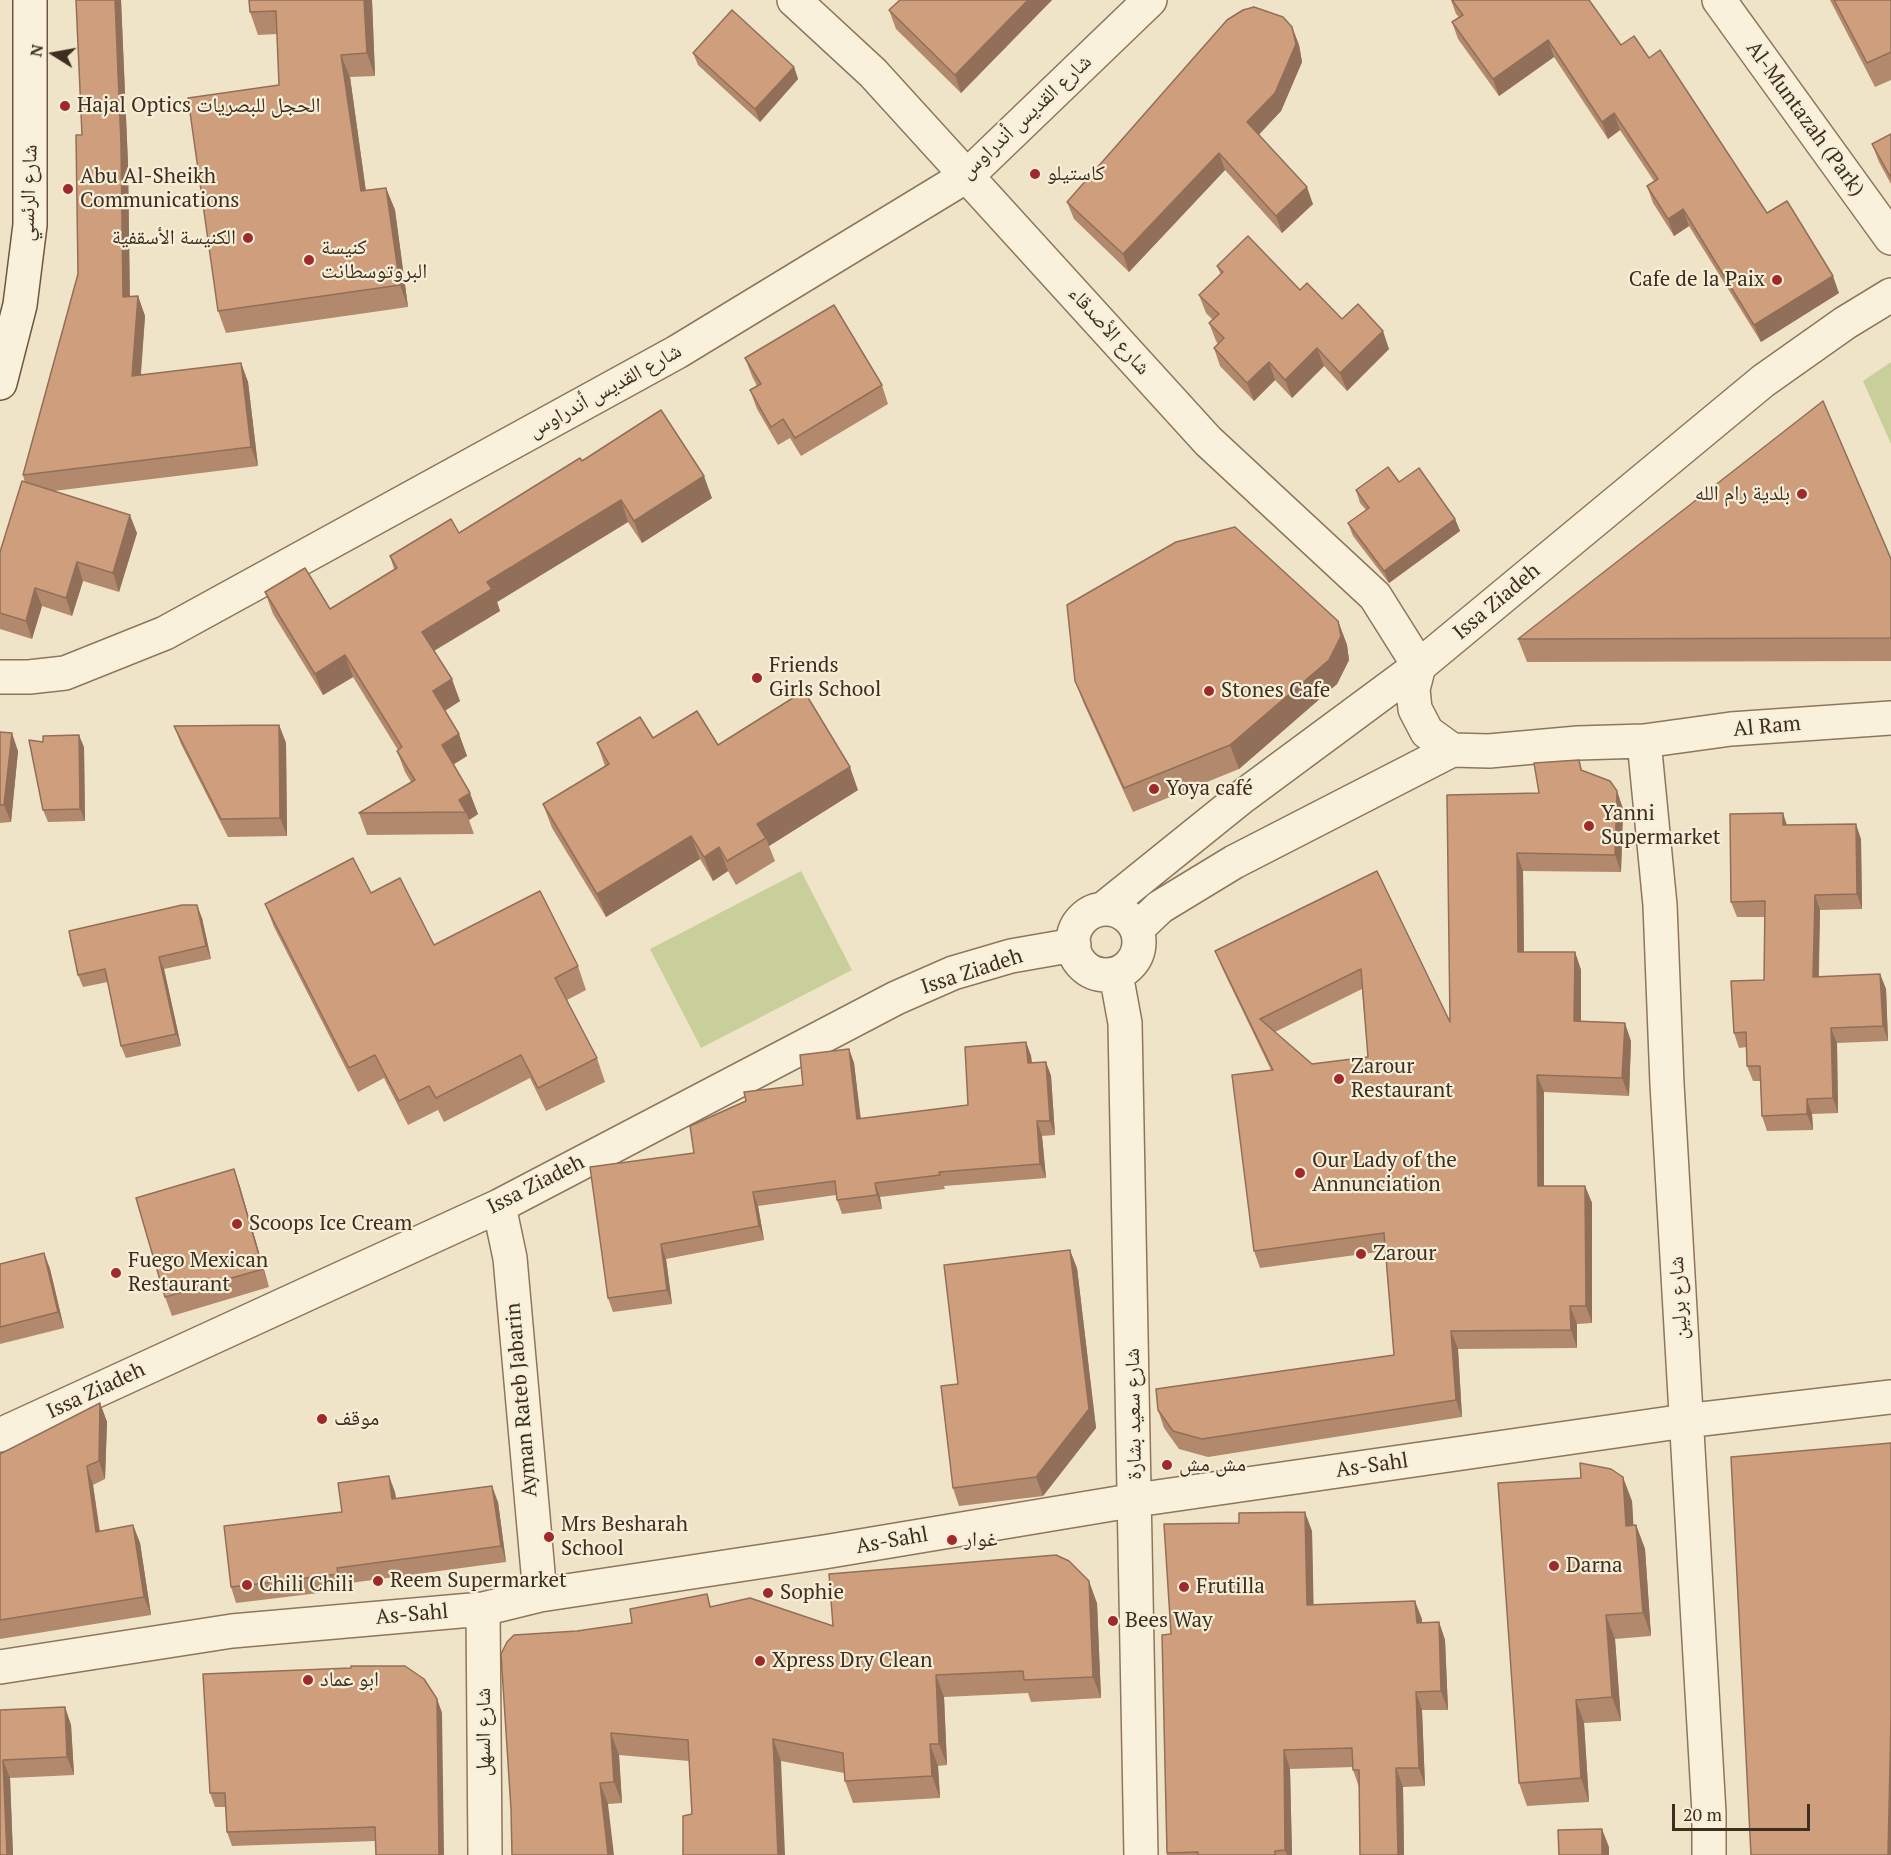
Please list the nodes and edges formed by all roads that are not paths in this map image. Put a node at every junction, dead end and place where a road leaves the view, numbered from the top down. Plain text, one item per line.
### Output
1 (30, 0) edge
2 (794, 0) edge
3 (1150, 0) edge
4 (1719, 0) edge
5 (968, 175) junction
6 (1891, 237) edge
7 (1891, 295) edge
8 (0, 383) edge
9 (1419, 666) junction
10 (0, 677) edge
11 (1891, 718) edge
12 (1644, 741) junction
13 (1452, 750) junction
14 (1103, 909) junction
15 (1137, 929) junction
16 (1074, 945) junction
17 (1116, 974) junction
18 (499, 1206) junction
19 (1891, 1396) edge
20 (1685, 1421) junction
21 (0, 1435) edge
22 (1136, 1500) junction
23 (540, 1595) junction
24 (483, 1609) junction
25 (0, 1667) edge
26 (484, 1855) edge
27 (1141, 1855) edge
28 (1709, 1855) edge

1 - 8 street, شارع الرئسي
2 - 5 street, شارع الأصدقاء
3 - 5 street, شارع القديس أندراوس
4 - 6 street, Al-Muntazah (Park)
5 - 9 street, شارع الأصدقاء
5 - 10 street, شارع القديس أندراوس
7 - 9 street, Issa Ziadeh
9 - 13 street
9 - 14 street, Issa Ziadeh
11 - 12 street, Al Ram
12 - 13 street, Al Ram
12 - 20 street, شارع برلين
13 - 15 street
14 - 15 street
14 - 16 street
15 - 17 street
16 - 17 street
16 - 18 street, Issa Ziadeh
17 - 22 street, شارع سعيد بشارة
18 - 21 street, Issa Ziadeh
18 - 23 street, Ayman Rateb Jabarin
19 - 20 street, As-Sahl
20 - 22 street, As-Sahl
20 - 28 street, شارع برلين
22 - 23 street, As-Sahl
22 - 27 street, شارع سعيد بشارة
23 - 24 street, As-Sahl
24 - 25 street, As-Sahl
24 - 26 street, شارع السهل

